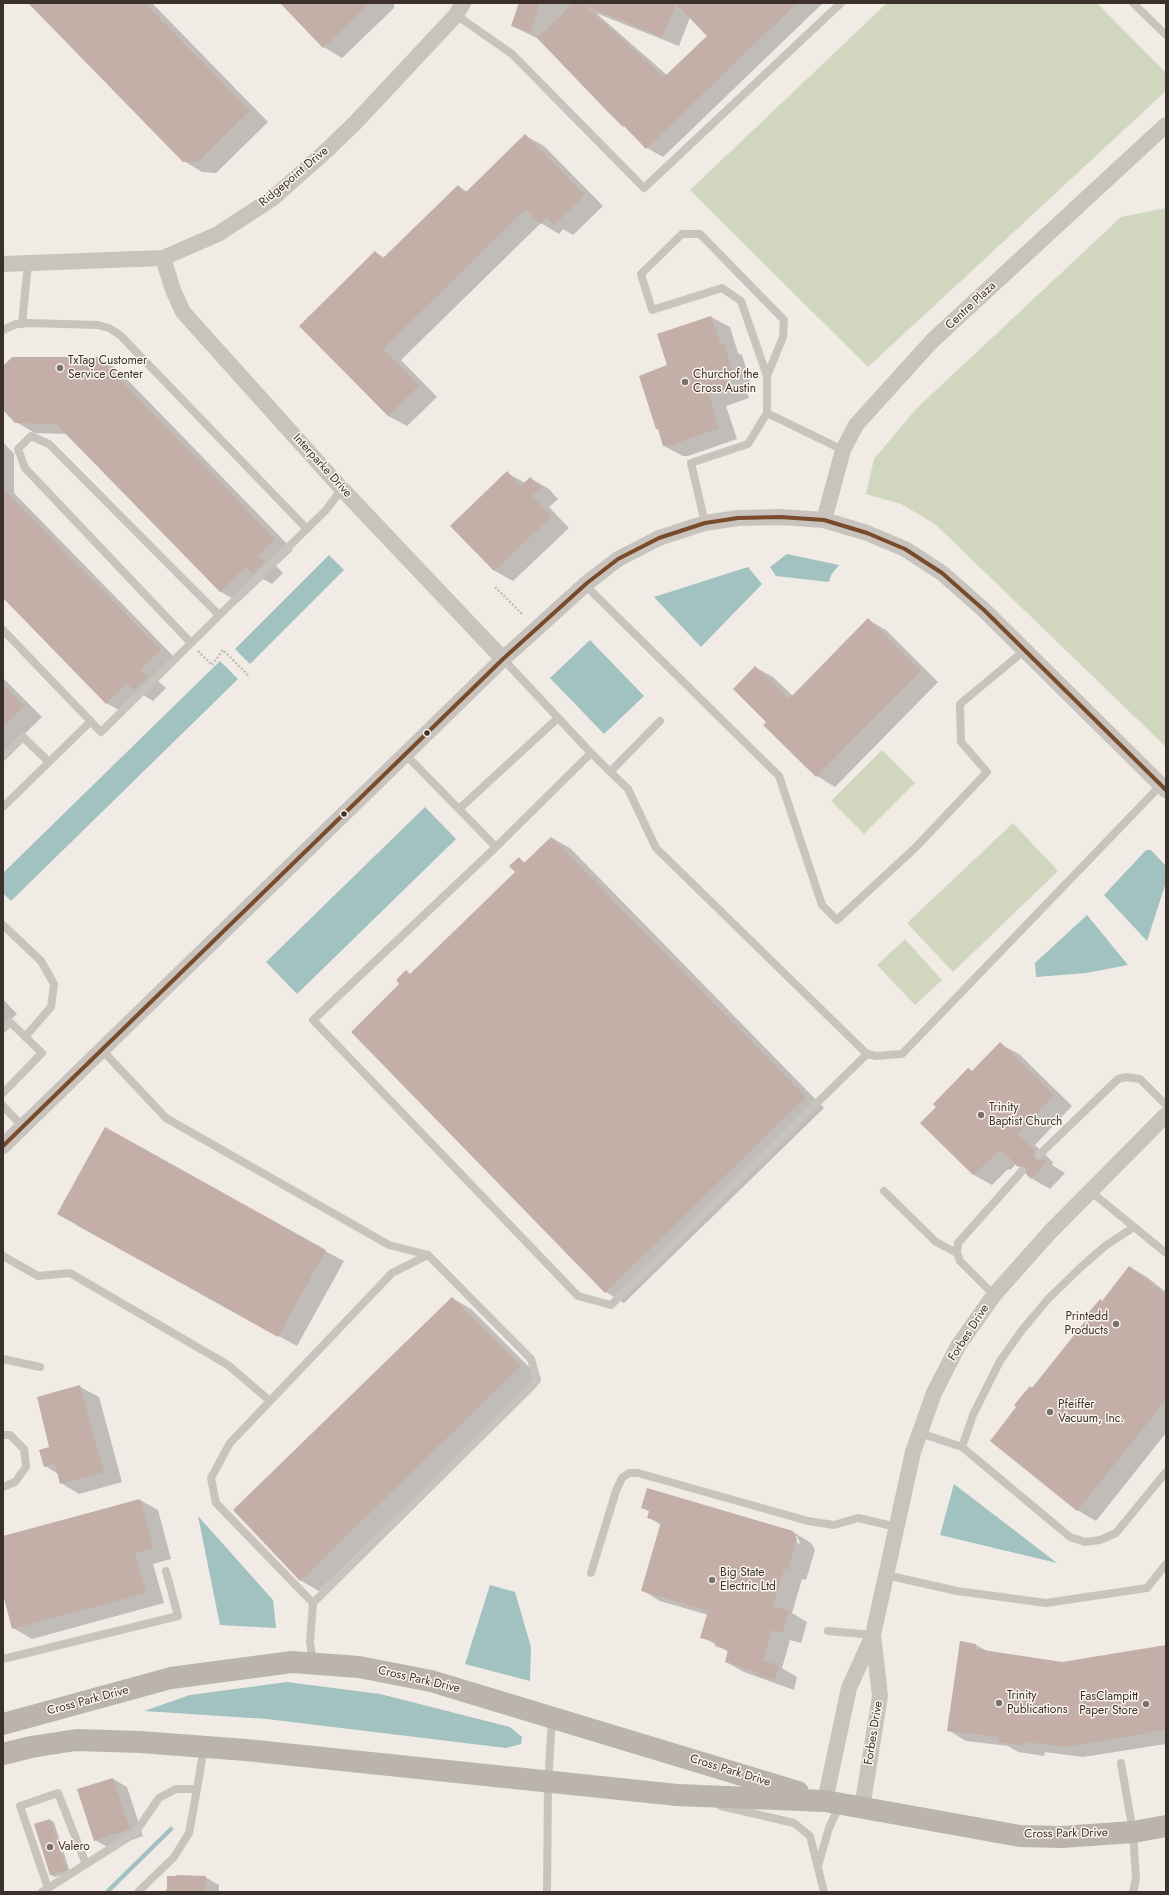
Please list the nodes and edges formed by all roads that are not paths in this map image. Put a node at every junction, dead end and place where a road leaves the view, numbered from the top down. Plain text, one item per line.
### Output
1 (841, 3) edge
2 (1132, 3) edge
3 (460, 9) edge
4 (1166, 35) edge
5 (1166, 125) edge
6 (163, 258) junction
7 (28, 263) junction
8 (3, 264) edge
9 (22, 324) junction
10 (3, 330) edge
11 (767, 376) junction
12 (767, 413) junction
13 (843, 450) junction
14 (342, 489) junction
15 (824, 520) junction
16 (705, 523) junction
17 (307, 529) junction
18 (585, 585) junction
19 (219, 615) junction
20 (3, 630) edge
21 (191, 643) junction
22 (1025, 650) junction
23 (503, 660) junction
24 (558, 718) junction
25 (91, 721) junction
26 (660, 721) dead end
27 (591, 753) junction
28 (406, 755) junction
29 (3, 757) edge
30 (49, 762) junction
31 (610, 772) junction
32 (1164, 788) edge
33 (3, 807) edge
34 (459, 809) junction
35 (496, 847) junction
36 (3, 926) edge
37 (3, 1029) edge
38 (25, 1036) junction
39 (102, 1050) junction
40 (867, 1054) junction
41 (3, 1093) edge
42 (1166, 1105) edge
43 (3, 1106) edge
44 (1166, 1115) edge
45 (23, 1126) junction
46 (3, 1146) edge
47 (1039, 1154) dead end
48 (1022, 1171) dead end
49 (884, 1191) dead end
50 (1090, 1191) junction
51 (1134, 1227) junction
52 (957, 1253) junction
53 (1166, 1253) edge
54 (428, 1255) junction
55 (3, 1256) edge
56 (994, 1295) junction
57 (3, 1359) edge
58 (40, 1367) dead end
59 (270, 1401) junction
60 (920, 1433) junction
61 (3, 1435) edge
62 (962, 1447) junction
63 (1166, 1472) edge
64 (3, 1487) edge
65 (897, 1527) junction
66 (1166, 1564) edge
67 (166, 1571) dead end
68 (591, 1573) dead end
69 (886, 1575) junction
70 (313, 1603) junction
71 (828, 1631) dead end
72 (873, 1635) junction
73 (3, 1659) edge
74 (313, 1663) junction
75 (552, 1717) junction
76 (3, 1724) edge
77 (204, 1747) junction
78 (3, 1754) edge
79 (1121, 1763) dead end
80 (548, 1782) junction
81 (197, 1789) junction
82 (677, 1796) junction
83 (833, 1802) junction
84 (862, 1808) junction
85 (1166, 1826) edge
86 (1133, 1832) junction
87 (86, 1864) junction
88 (818, 1866) junction
89 (45, 1890) edge
90 (138, 1892) edge
91 (547, 1892) edge
92 (824, 1892) edge
93 (1133, 1892) edge

1 - 3 lane
2 - 4 lane
3 - 6 street, Ridgepoint Drive
5 - 13 street, Centre Plaza
6 - 7 street, Ridgepoint Drive
6 - 14 street, Interparke Drive
7 - 8 street, Ridgepoint Drive
7 - 9 lane
9 - 10 lane
9 - 17 lane
11 - 11 lane
11 - 12 lane
12 - 13 lane
12 - 16 lane
13 - 15 street, Centre Plaza
14 - 17 lane
14 - 23 street, Interparke Drive
15 - 16 street
15 - 22 street
16 - 18 street
17 - 19 lane
18 - 22 lane
18 - 23 street
19 - 21 lane
19 - 21 lane
20 - 25 lane
21 - 25 lane
22 - 32 street
23 - 24 lane
23 - 28 street
24 - 27 lane
24 - 34 lane
25 - 30 lane
26 - 31 lane
27 - 31 lane
27 - 35 lane
28 - 34 lane
28 - 39 street
29 - 30 lane
30 - 33 lane
31 - 40 lane
32 - 40 lane
34 - 35 lane
35 - 40 lane
36 - 38 lane
37 - 38 lane
38 - 41 lane
39 - 45 street
39 - 54 lane
42 - 47 lane
43 - 45 lane
44 - 50 street, Forbes Drive
45 - 46 street
48 - 52 lane
49 - 52 lane
50 - 51 lane
50 - 56 street, Forbes Drive
51 - 53 lane
51 - 62 lane
52 - 56 lane
54 - 59 lane
54 - 70 lane
55 - 59 lane
56 - 60 street, Forbes Drive
57 - 58 lane
59 - 70 lane
60 - 62 lane
60 - 65 street, Forbes Drive
61 - 64 lane
62 - 63 lane
65 - 68 lane
65 - 69 street, Forbes Drive
66 - 69 lane
67 - 73 lane
69 - 72 street, Forbes Drive
70 - 74 lane
71 - 72 lane
72 - 83 street, Forbes Drive
72 - 84 street, Forbes Drive
74 - 75 street, Cross Park Drive
74 - 76 street, Cross Park Drive
75 - 80 lane
75 - 83 street, Cross Park Drive
77 - 78 street, Cross Park Drive
77 - 80 street, Cross Park Drive
77 - 81 lane
79 - 86 lane
80 - 82 street, Cross Park Drive
80 - 91 lane
81 - 87 lane
81 - 90 lane
82 - 83 street, Cross Park Drive
82 - 88 lane
83 - 84 street, Cross Park Drive
83 - 88 lane
84 - 86 street, Cross Park Drive
85 - 86 street, Cross Park Drive
86 - 93 lane
87 - 89 lane
87 - 89 lane
88 - 92 lane

